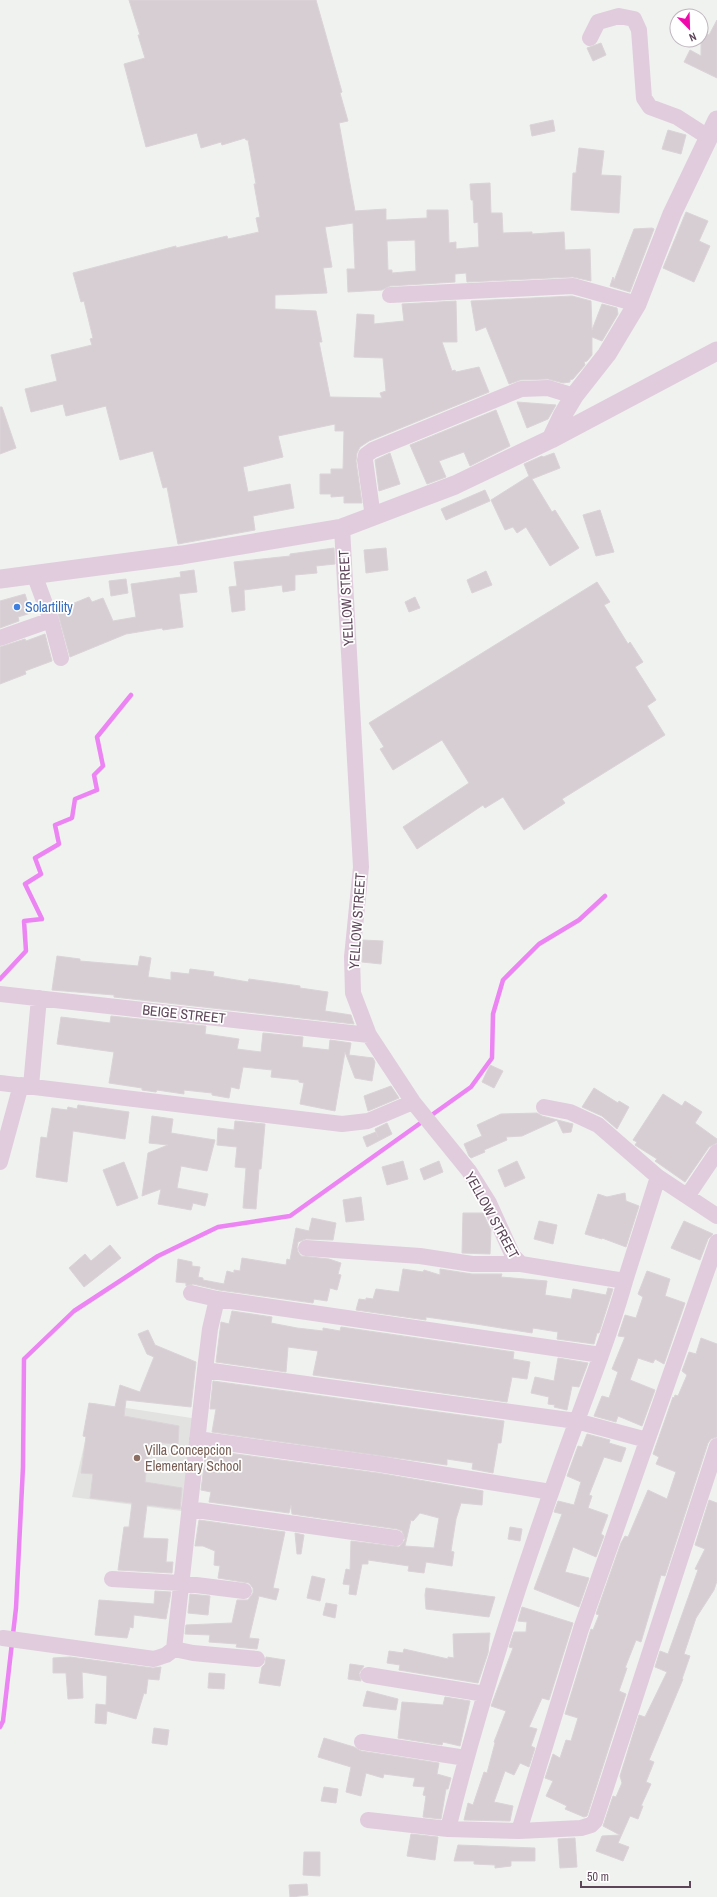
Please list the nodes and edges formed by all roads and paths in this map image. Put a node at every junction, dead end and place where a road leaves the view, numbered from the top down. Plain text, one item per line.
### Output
1 (590, 38) dead end
2 (717, 120) edge
3 (708, 137) junction
4 (390, 295) dead end
5 (637, 304) junction
6 (717, 350) edge
7 (574, 396) junction
8 (551, 439) junction
9 (373, 517) junction
10 (342, 528) junction
11 (34, 574) junction
12 (0, 579) edge
13 (51, 620) junction
14 (0, 638) edge
15 (62, 658) dead end
16 (0, 994) edge
17 (39, 998) junction
18 (369, 1035) junction
19 (0, 1083) edge
20 (26, 1086) junction
21 (415, 1105) junction
22 (544, 1107) dead end
23 (717, 1152) edge
24 (0, 1162) edge
25 (658, 1177) junction
26 (688, 1195) junction
27 (717, 1216) edge
28 (717, 1242) edge
29 (306, 1248) dead end
30 (521, 1264) junction
31 (625, 1281) junction
32 (191, 1293) dead end
33 (217, 1299) junction
34 (601, 1355) junction
35 (205, 1370) junction
36 (576, 1421) junction
37 (197, 1439) junction
38 (647, 1440) junction
39 (717, 1446) edge
40 (551, 1492) junction
41 (189, 1509) junction
42 (396, 1538) dead end
43 (112, 1579) dead end
44 (180, 1583) junction
45 (244, 1591) dead end
46 (3, 1638) dead end
47 (174, 1649) junction
48 (257, 1658) dead end
49 (368, 1675) dead end
50 (485, 1694) junction
51 (362, 1742) dead end
52 (466, 1758) junction
53 (368, 1820) dead end
54 (448, 1829) junction
55 (519, 1831) junction

1 - 3 street
2 - 3 street
3 - 5 street
4 - 5 street
5 - 7 street
6 - 8 street
7 - 8 street
7 - 9 street
8 - 9 street
9 - 10 street
10 - 11 street
10 - 18 street, YELLOW STREET
11 - 12 street
11 - 13 street
13 - 14 street
13 - 15 street
16 - 17 street, BEIGE STREET
17 - 18 street, BEIGE STREET
17 - 20 street
18 - 21 street, YELLOW STREET
19 - 20 street
20 - 21 street
20 - 24 street
21 - 30 street, YELLOW STREET
22 - 25 street
23 - 26 street
25 - 26 street
25 - 31 street
26 - 27 street
28 - 38 street
29 - 30 street
30 - 31 street
31 - 34 street
32 - 33 street
33 - 34 street
33 - 35 street
34 - 36 street
35 - 36 street
35 - 37 street
36 - 38 street
36 - 40 street
37 - 40 street
37 - 41 street
38 - 55 street
39 - 55 street
40 - 50 street
41 - 42 street
41 - 44 street
43 - 44 street
44 - 45 street
44 - 47 street
46 - 47 street
47 - 48 street
49 - 50 street
50 - 52 street
51 - 52 street
52 - 54 street
53 - 54 street
54 - 55 street

